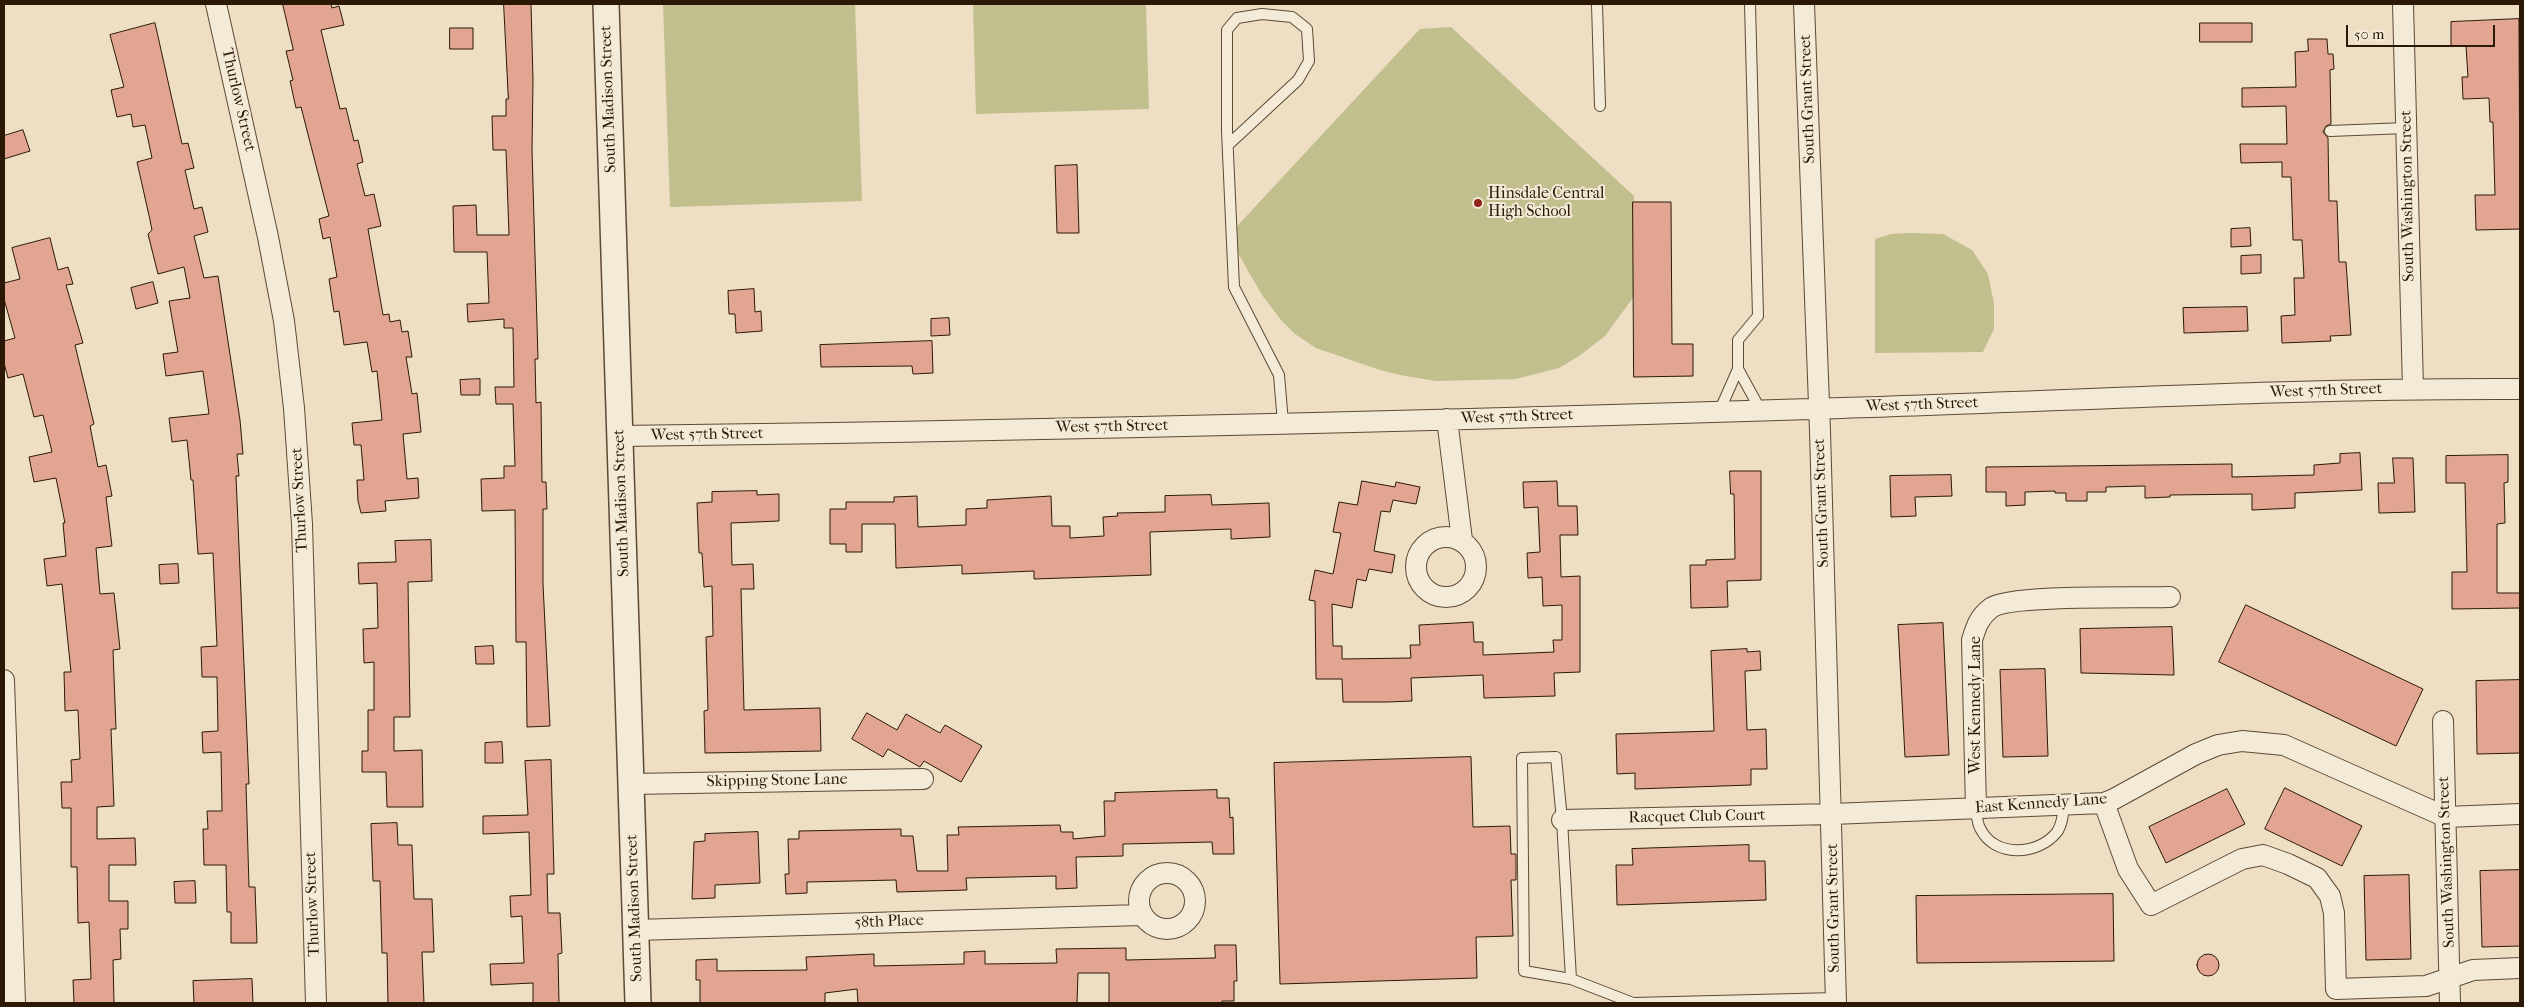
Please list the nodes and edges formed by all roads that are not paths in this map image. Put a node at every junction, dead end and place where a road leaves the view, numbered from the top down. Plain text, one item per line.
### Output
1 (216, 4) edge
2 (606, 4) edge
3 (1597, 4) edge
4 (1750, 4) edge
5 (1804, 4) edge
6 (2403, 4) edge
7 (1600, 106) dead end
8 (2406, 128) junction
9 (2330, 132) dead end
10 (1228, 145) junction
11 (1738, 369) junction
12 (2413, 388) junction
13 (2520, 389) edge
14 (1819, 409) junction
15 (1761, 410) junction
16 (1719, 412) junction
17 (1446, 419) junction
18 (1283, 424) junction
19 (620, 436) junction
20 (1462, 540) dead end
21 (2170, 598) dead end
22 (4, 680) edge
23 (2443, 721) dead end
24 (923, 780) dead end
25 (631, 784) junction
26 (2104, 803) junction
27 (2064, 806) junction
28 (1976, 809) junction
29 (1832, 814) junction
30 (2520, 814) edge
31 (2446, 817) junction
32 (1562, 820) junction
33 (1141, 915) dead end
34 (636, 930) junction
35 (2520, 968) edge
36 (1571, 979) junction
37 (2450, 979) junction
38 (1836, 1001) edge
39 (15, 1003) edge
40 (316, 1003) edge
41 (638, 1003) edge
42 (2450, 1003) edge

1 - 40 street, Thurlow Street
2 - 19 street, South Madison Street
3 - 7 lane
4 - 11 lane
5 - 14 street, South Grant Street
6 - 8 street, South Washington Street
8 - 9 lane
8 - 12 street, South Washington Street
10 - 10 lane
10 - 18 lane
11 - 15 lane
11 - 16 lane
12 - 13 street, West 57th Street
12 - 14 street, West 57th Street
14 - 15 street, West 57th Street
14 - 29 street, South Grant Street
15 - 16 street, West 57th Street
16 - 17 street, West 57th Street
17 - 18 street, West 57th Street
17 - 20 street
18 - 19 street, West 57th Street
19 - 25 street, South Madison Street
21 - 28 street, West Kennedy Lane
22 - 39 street
23 - 31 street, South Washington Street
24 - 25 street, Skipping Stone Lane
25 - 34 street, South Madison Street
26 - 27 street, East Kennedy Lane
26 - 31 street, East Kennedy Lane
26 - 37 street
27 - 28 street, East Kennedy Lane
27 - 28 lane
28 - 29 street, East Kennedy Lane
29 - 32 street, Racquet Club Court
29 - 38 street, South Grant Street
30 - 31 street, East Kennedy Lane
31 - 37 street, South Washington Street
32 - 36 lane
32 - 36 lane
33 - 34 street, 58th Place
34 - 41 street, South Madison Street
35 - 37 street
36 - 38 lane
37 - 42 street, South Washington Street

